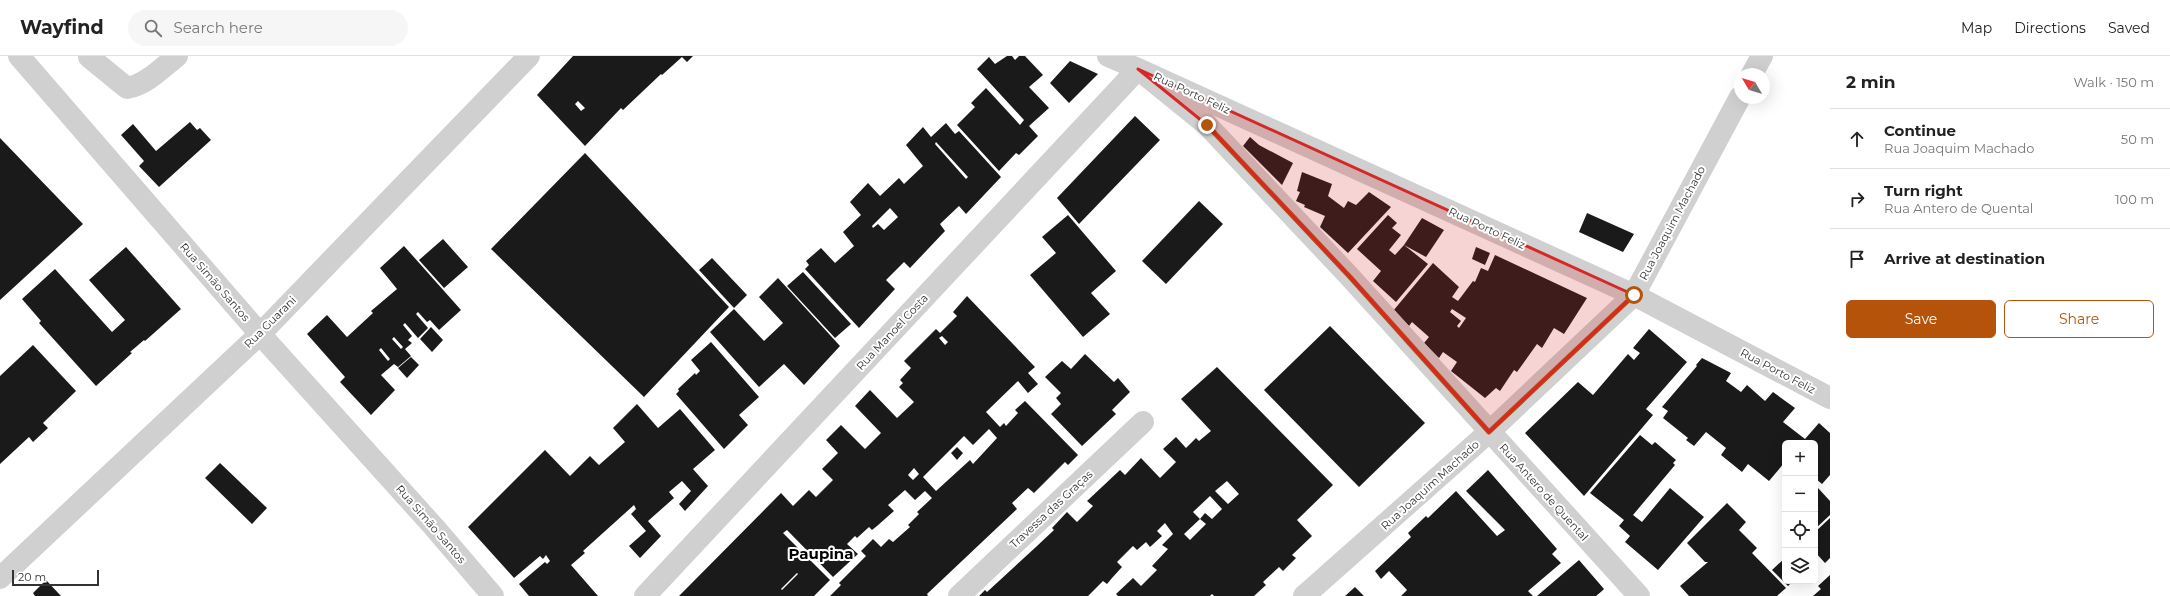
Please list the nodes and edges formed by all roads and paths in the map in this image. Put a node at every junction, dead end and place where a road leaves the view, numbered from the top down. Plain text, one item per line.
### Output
1 (19, 56) edge
2 (177, 56) edge
3 (529, 56) edge
4 (1108, 56) edge
5 (1762, 56) edge
6 (89, 57) dead end
7 (1755, 68) edge
8 (1138, 69) junction
9 (1736, 104) edge
10 (1634, 295) junction
11 (260, 334) junction
12 (1830, 398) edge
13 (1143, 422) dead end
14 (1489, 432) junction
15 (0, 578) edge
16 (493, 596) edge
17 (645, 596) edge
18 (959, 596) edge
19 (1304, 596) edge
20 (1639, 596) edge

1 - 11 street, Rua Simão Santos
2 - 6 street
3 - 11 street, Rua Guarani
4 - 8 street, Rua Antero de Quental
5 - 7 street
8 - 10 street, Rua Porto Feliz
8 - 14 street, Rua Antero de Quental
8 - 17 street, Rua Manoel Costa
9 - 10 street, Rua Joaquim Machado
10 - 12 street, Rua Porto Feliz
10 - 14 street, Rua Joaquim Machado
11 - 15 street, Rua Guarani
11 - 16 street, Rua Simão Santos
13 - 18 street, Travessa das Graças
14 - 19 street, Rua Joaquim Machado
14 - 20 street, Rua Antero de Quental

